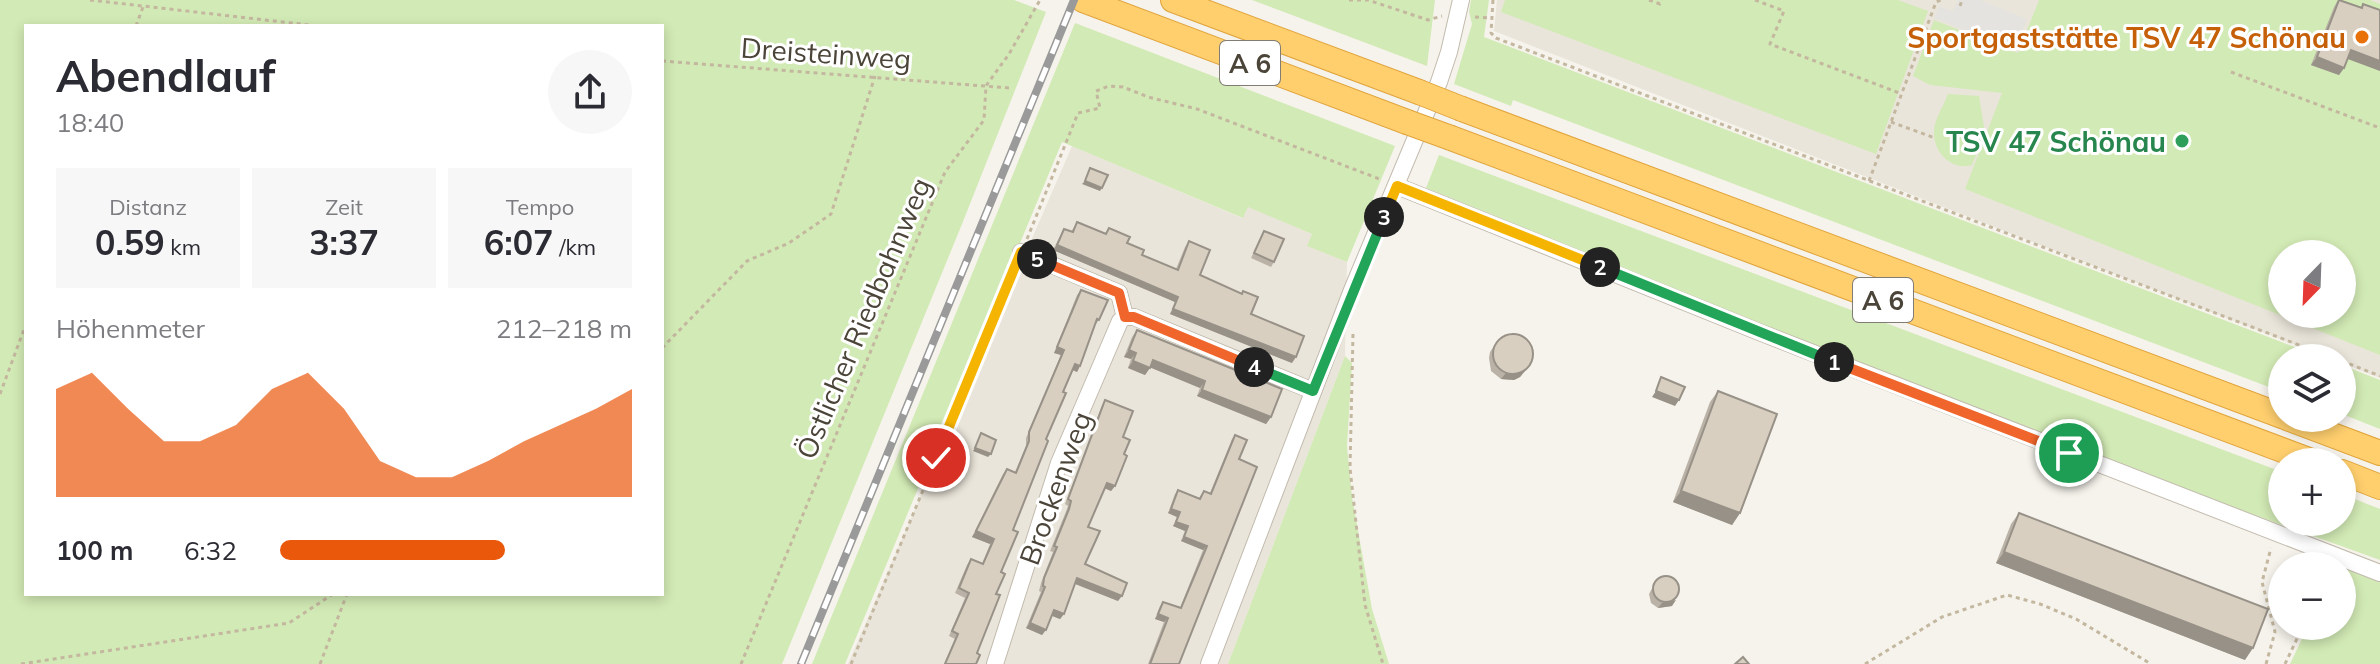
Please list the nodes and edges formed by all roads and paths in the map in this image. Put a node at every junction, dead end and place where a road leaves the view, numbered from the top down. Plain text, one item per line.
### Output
1 (90, 0) edge
2 (1040, 0) edge
3 (1173, 0) edge
4 (1349, 0) edge
5 (1461, 0) edge
6 (1493, 0) edge
7 (1649, 0) edge
8 (1662, 0) edge
9 (1755, 0) edge
10 (1930, 0) edge
11 (1962, 0) edge
12 (1938, 1) edge
13 (1088, 2) edge
14 (143, 6) junction
15 (1960, 6) dead end
16 (1445, 15) dead end
17 (1491, 18) junction
18 (1468, 20) dead end
19 (137, 24) edge
20 (300, 24) edge
21 (664, 61) edge
22 (2231, 72) dead end
23 (875, 76) junction
24 (986, 86) junction
25 (1010, 88) dead end
26 (1902, 94) junction
27 (1891, 122) junction
28 (2380, 128) edge
29 (1935, 138) dead end
30 (1869, 181) junction
31 (1391, 184) junction
32 (1021, 252) junction
33 (1125, 317) junction
34 (1353, 322) dead end
35 (24, 329) edge
36 (2296, 344) edge
37 (664, 346) edge
38 (2356, 367) edge
39 (2380, 376) edge
40 (1313, 391) junction
41 (0, 394) edge
42 (2268, 411) edge
43 (2325, 432) edge
44 (2277, 448) edge
45 (2380, 453) edge
46 (2356, 478) edge
47 (2380, 487) edge
48 (2268, 530) edge
49 (2275, 536) edge
50 (2284, 536) edge
51 (2380, 573) edge
52 (330, 596) edge
53 (346, 596) edge
54 (2296, 640) edge
55 (21, 664) edge
56 (320, 664) edge
57 (741, 664) edge
58 (851, 664) edge
59 (995, 664) edge
60 (1209, 664) edge
61 (1383, 664) edge
62 (1865, 664) edge
63 (2151, 664) edge
64 (2266, 664) edge
65 (2285, 664) edge

1 - 14 path
2 - 24 path, Östlicher Riedbahnweg
3 - 42 highway, A 6, bridge
4 - 16 path
5 - 31 street
6 - 17 path
7 - 8 path
9 - 26 path
10 - 12 path
11 - 15 path
12 - 26 path
13 - 44 highway, A 6, bridge
14 - 19 path
14 - 20 path
17 - 18 path
17 - 30 path
21 - 23 path, Dreisteinweg
22 - 28 path
23 - 24 path, Dreisteinweg
23 - 37 path
24 - 25 path, Dreisteinweg
24 - 57 path, Östlicher Riedbahnweg
26 - 27 path
27 - 29 path
27 - 30 path
30 - 36 path
31 - 32 path
31 - 40 street
31 - 48 street
32 - 33 street
32 - 58 path
33 - 40 street
33 - 59 street, Brockenweg
34 - 61 path
35 - 41 path
38 - 39 path
40 - 60 street
43 - 45 highway, A 6
46 - 47 highway
49 - 64 path
50 - 51 street
52 - 55 path
53 - 56 path
54 - 65 path
62 - 63 path

